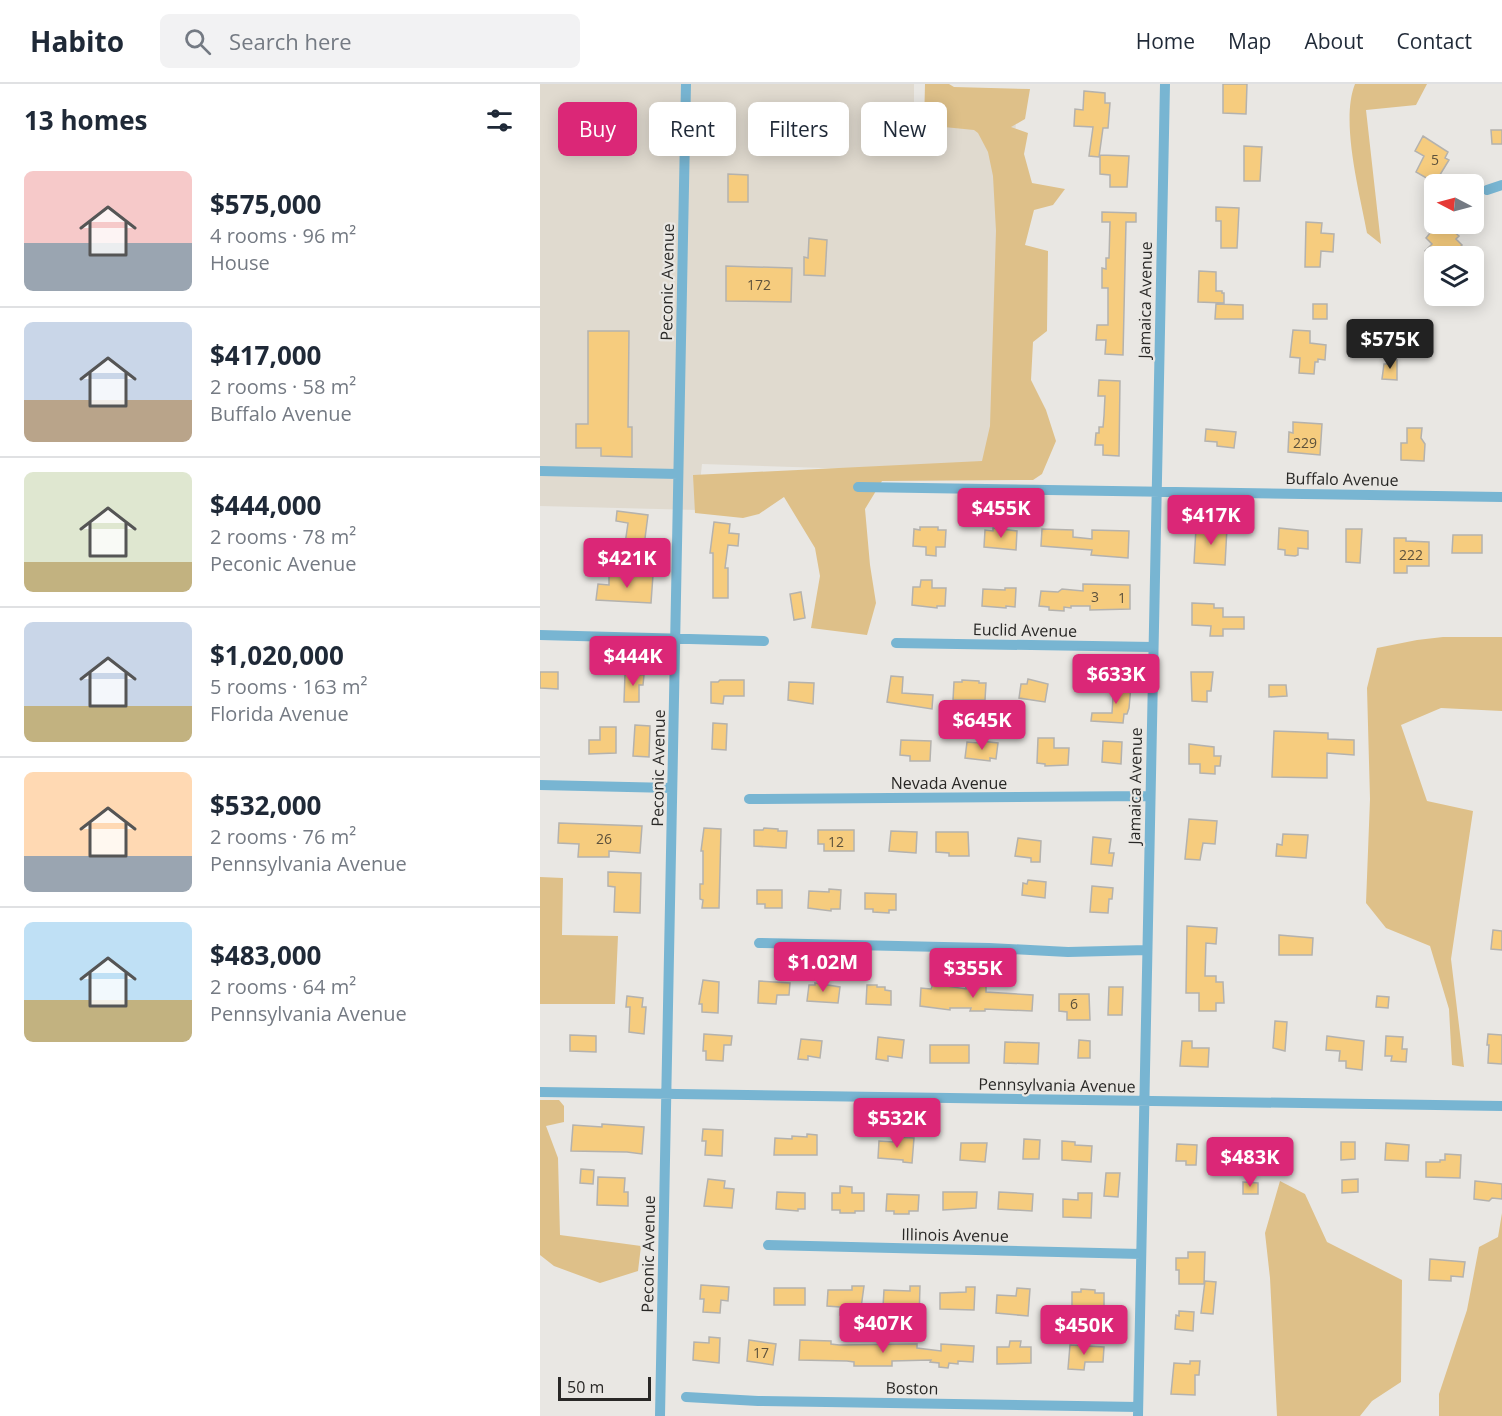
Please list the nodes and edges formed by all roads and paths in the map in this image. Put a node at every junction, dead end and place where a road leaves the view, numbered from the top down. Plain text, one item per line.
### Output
1 (686, 84) edge
2 (1165, 84) edge
3 (1502, 186) edge
4 (1487, 190) dead end
5 (540, 471) edge
6 (678, 474) junction
7 (858, 488) dead end
8 (1156, 492) junction
9 (1502, 497) edge
10 (540, 635) edge
11 (675, 639) junction
12 (764, 641) dead end
13 (896, 643) dead end
14 (1153, 647) junction
15 (540, 785) edge
16 (672, 788) junction
17 (1150, 796) junction
18 (749, 799) dead end
19 (759, 943) dead end
20 (1147, 950) junction
21 (540, 1092) edge
22 (667, 1095) junction
23 (1144, 1101) junction
24 (1502, 1106) edge
25 (768, 1245) dead end
26 (1141, 1254) junction
27 (686, 1397) dead end
28 (1138, 1411) edge
29 (660, 1416) edge

1 - 6 street, Peconic Avenue
2 - 8 street, Jamaica Avenue
3 - 4 street
5 - 6 street
6 - 11 street, Peconic Avenue
7 - 8 street, Buffalo Avenue
8 - 9 street, Buffalo Avenue
8 - 14 street, Jamaica Avenue
10 - 11 street
11 - 12 street
11 - 16 street, Peconic Avenue
13 - 14 street, Euclid Avenue
14 - 17 street, Jamaica Avenue
15 - 16 street
16 - 22 street, Peconic Avenue
17 - 18 street, Nevada Avenue
17 - 20 street, Jamaica Avenue
19 - 20 street
20 - 23 street, Jamaica Avenue
21 - 22 street, Pennsylvania Avenue
22 - 23 street, Pennsylvania Avenue
22 - 29 street, Peconic Avenue
23 - 24 street, Pennsylvania Avenue
23 - 26 street, Jamaica Avenue
25 - 26 street, Illinois Avenue
26 - 28 street, Jamaica Avenue
27 - 28 street, Boston

